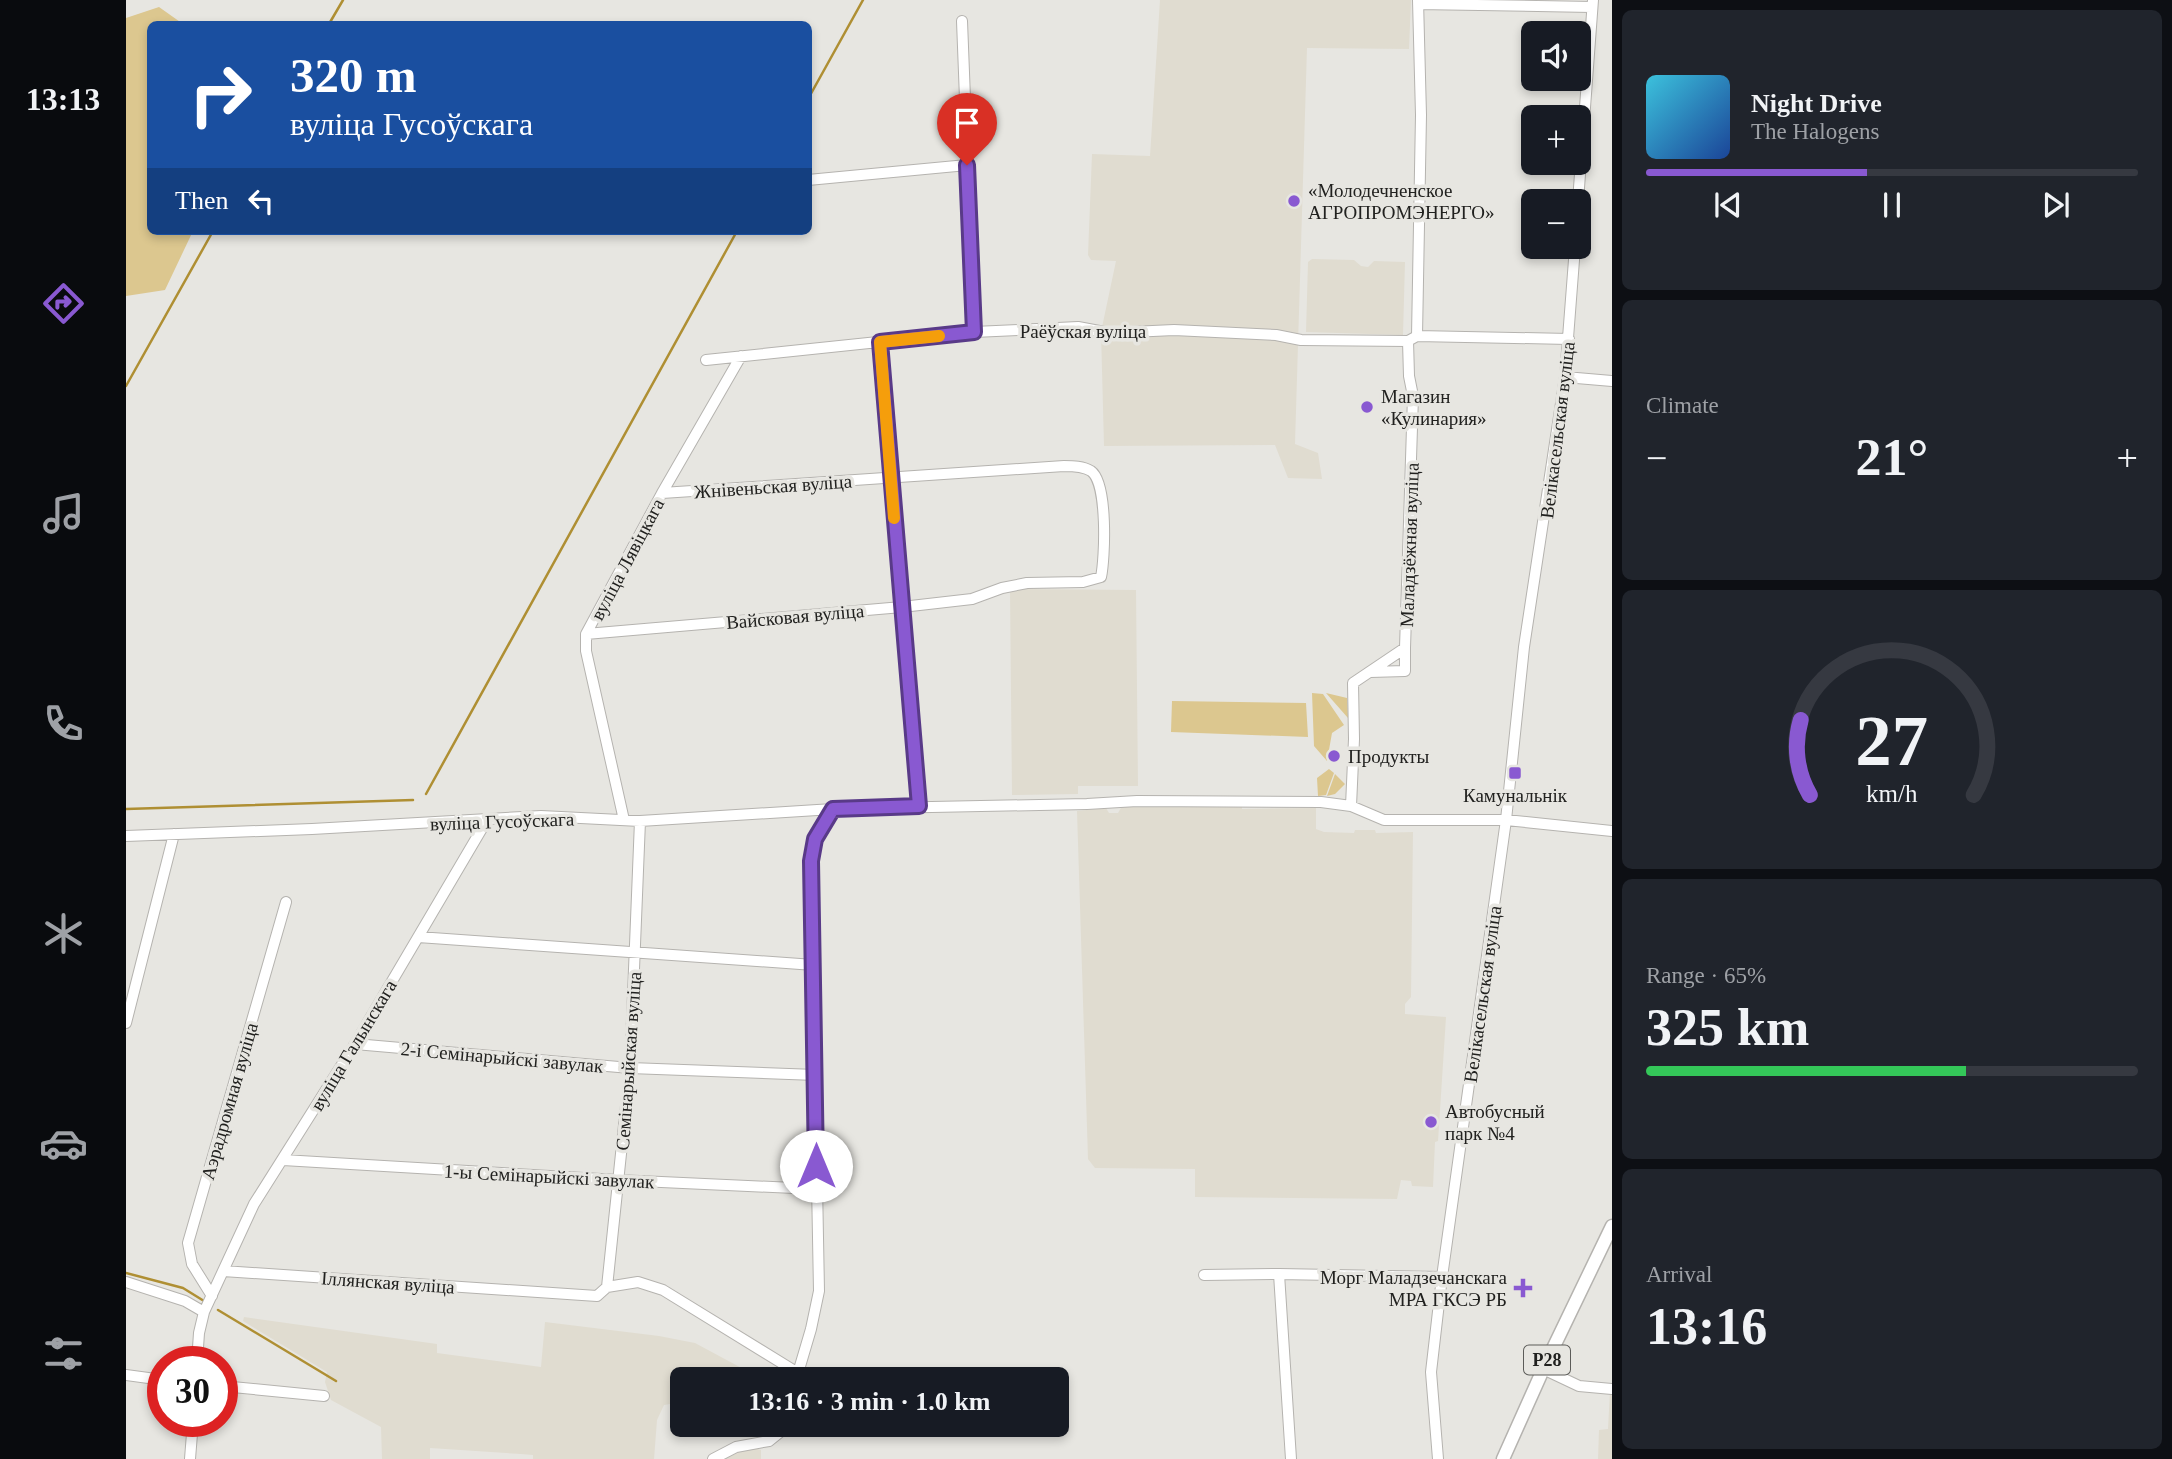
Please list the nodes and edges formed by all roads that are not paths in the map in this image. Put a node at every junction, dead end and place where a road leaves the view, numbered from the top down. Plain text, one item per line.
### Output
1 (1418, 2) edge
2 (1492, 2) edge
3 (1593, 3) edge
4 (962, 21) dead end
5 (967, 165) junction
6 (812, 180) edge
7 (1579, 189) edge
8 (1574, 259) edge
9 (974, 332) junction
10 (1413, 338) junction
11 (1569, 339) junction
12 (880, 342) junction
13 (741, 356) junction
14 (706, 360) dead end
15 (1565, 377) junction
16 (1612, 382) edge
17 (1091, 471) joint
18 (891, 478) junction
19 (663, 493) junction
20 (902, 607) junction
21 (586, 634) junction
22 (1405, 648) junction
23 (1369, 672) junction
24 (919, 806) junction
25 (1351, 806) junction
26 (833, 809) junction
27 (487, 820) junction
28 (624, 820) junction
29 (1506, 820) junction
30 (640, 821) junction
31 (1612, 831) edge
32 (174, 834) junction
33 (126, 836) edge
34 (286, 902) dead end
35 (418, 937) junction
36 (636, 951) junction
37 (814, 965) junction
38 (126, 1023) edge
39 (355, 1044) junction
40 (630, 1068) junction
41 (816, 1075) junction
42 (283, 1160) junction
43 (618, 1180) junction
44 (816, 1189) junction
45 (1612, 1226) edge
46 (223, 1271) junction
47 (1279, 1274) junction
48 (1204, 1275) dead end
49 (1442, 1277) junction
50 (126, 1283) edge
51 (607, 1287) junction
52 (212, 1296) junction
53 (204, 1312) junction
54 (198, 1346) edge
55 (787, 1367) edge
56 (803, 1367) edge
57 (1543, 1368) junction
58 (126, 1375) edge
59 (147, 1378) edge
60 (238, 1388) edge
61 (1612, 1389) edge
62 (324, 1396) dead end
63 (192, 1437) edge
64 (774, 1437) edge
65 (190, 1459) edge
66 (713, 1459) edge
67 (1291, 1459) edge
68 (1437, 1459) edge
69 (1503, 1459) edge

1 - 2 street
1 - 10 street, Маладзёжная вуліца
2 - 3 street
3 - 7 street
4 - 5 street
5 - 6 street
5 - 9 street
8 - 11 street, Велікасельская вуліца
9 - 10 street, Раёўская вуліца
9 - 12 street, Раёўская вуліца
10 - 11 street, Раёўская вуліца
10 - 22 street, Маладзёжная вуліца
11 - 15 street, Велікасельская вуліца
12 - 13 street, Раёўская вуліца
12 - 18 street
13 - 14 street, Раёўская вуліца
13 - 19 street, вуліца Лявіцкага
15 - 16 street
15 - 29 street, Велікасельская вуліца
17 - 18 street, Жнівеньская вуліца
17 - 20 street, Вайсковая вуліца
18 - 19 street, Жнівеньская вуліца
18 - 20 street
19 - 21 street, вуліца Лявіцкага
20 - 21 street, Вайсковая вуліца
20 - 24 street
21 - 28 street, вуліца Лявіцкага
22 - 23 street, Маладзёжная вуліца
22 - 23 street
23 - 25 street, Маладзёжная вуліца
24 - 25 street
24 - 26 street, вуліца Гусоўскага
25 - 29 street
26 - 30 street, вуліца Гусоўскага
26 - 37 street
27 - 28 street, вуліца Гусоўскага
27 - 32 street, вуліца Гусоўскага
27 - 35 street, вуліца Галынскага
28 - 30 street, вуліца Гусоўскага
29 - 31 street
29 - 49 street, Велікасельская вуліца
30 - 36 street, Семінарыйская вуліца
32 - 33 street, вуліца Гусоўскага
32 - 38 street
34 - 52 street, Аэрадромная вуліца
35 - 36 street
35 - 39 street, вуліца Галынскага
36 - 37 street
36 - 40 street, Семінарыйская вуліца
37 - 41 street
39 - 40 street, 2-і Семінарыйскі завулак
39 - 42 street, вуліца Галынскага
40 - 41 street, 2-і Семінарыйскі завулак
40 - 43 street, Семінарыйская вуліца
41 - 44 street
42 - 43 street, 1-ы Семінарыйскі завулак
42 - 46 street, вуліца Галынскага
43 - 44 street, 1-ы Семінарыйскі завулак
43 - 51 street, Семінарыйская вуліца
44 - 56 street
45 - 57 main road, Р28
46 - 51 street, Іллянская вуліца
46 - 52 street
47 - 48 street
47 - 49 street
47 - 67 street
49 - 68 street, Велікасельская вуліца
50 - 53 street
51 - 55 street
52 - 53 street
53 - 54 street
57 - 61 street
57 - 69 main road, Р28
58 - 59 street
60 - 62 street
63 - 65 street
64 - 66 street

